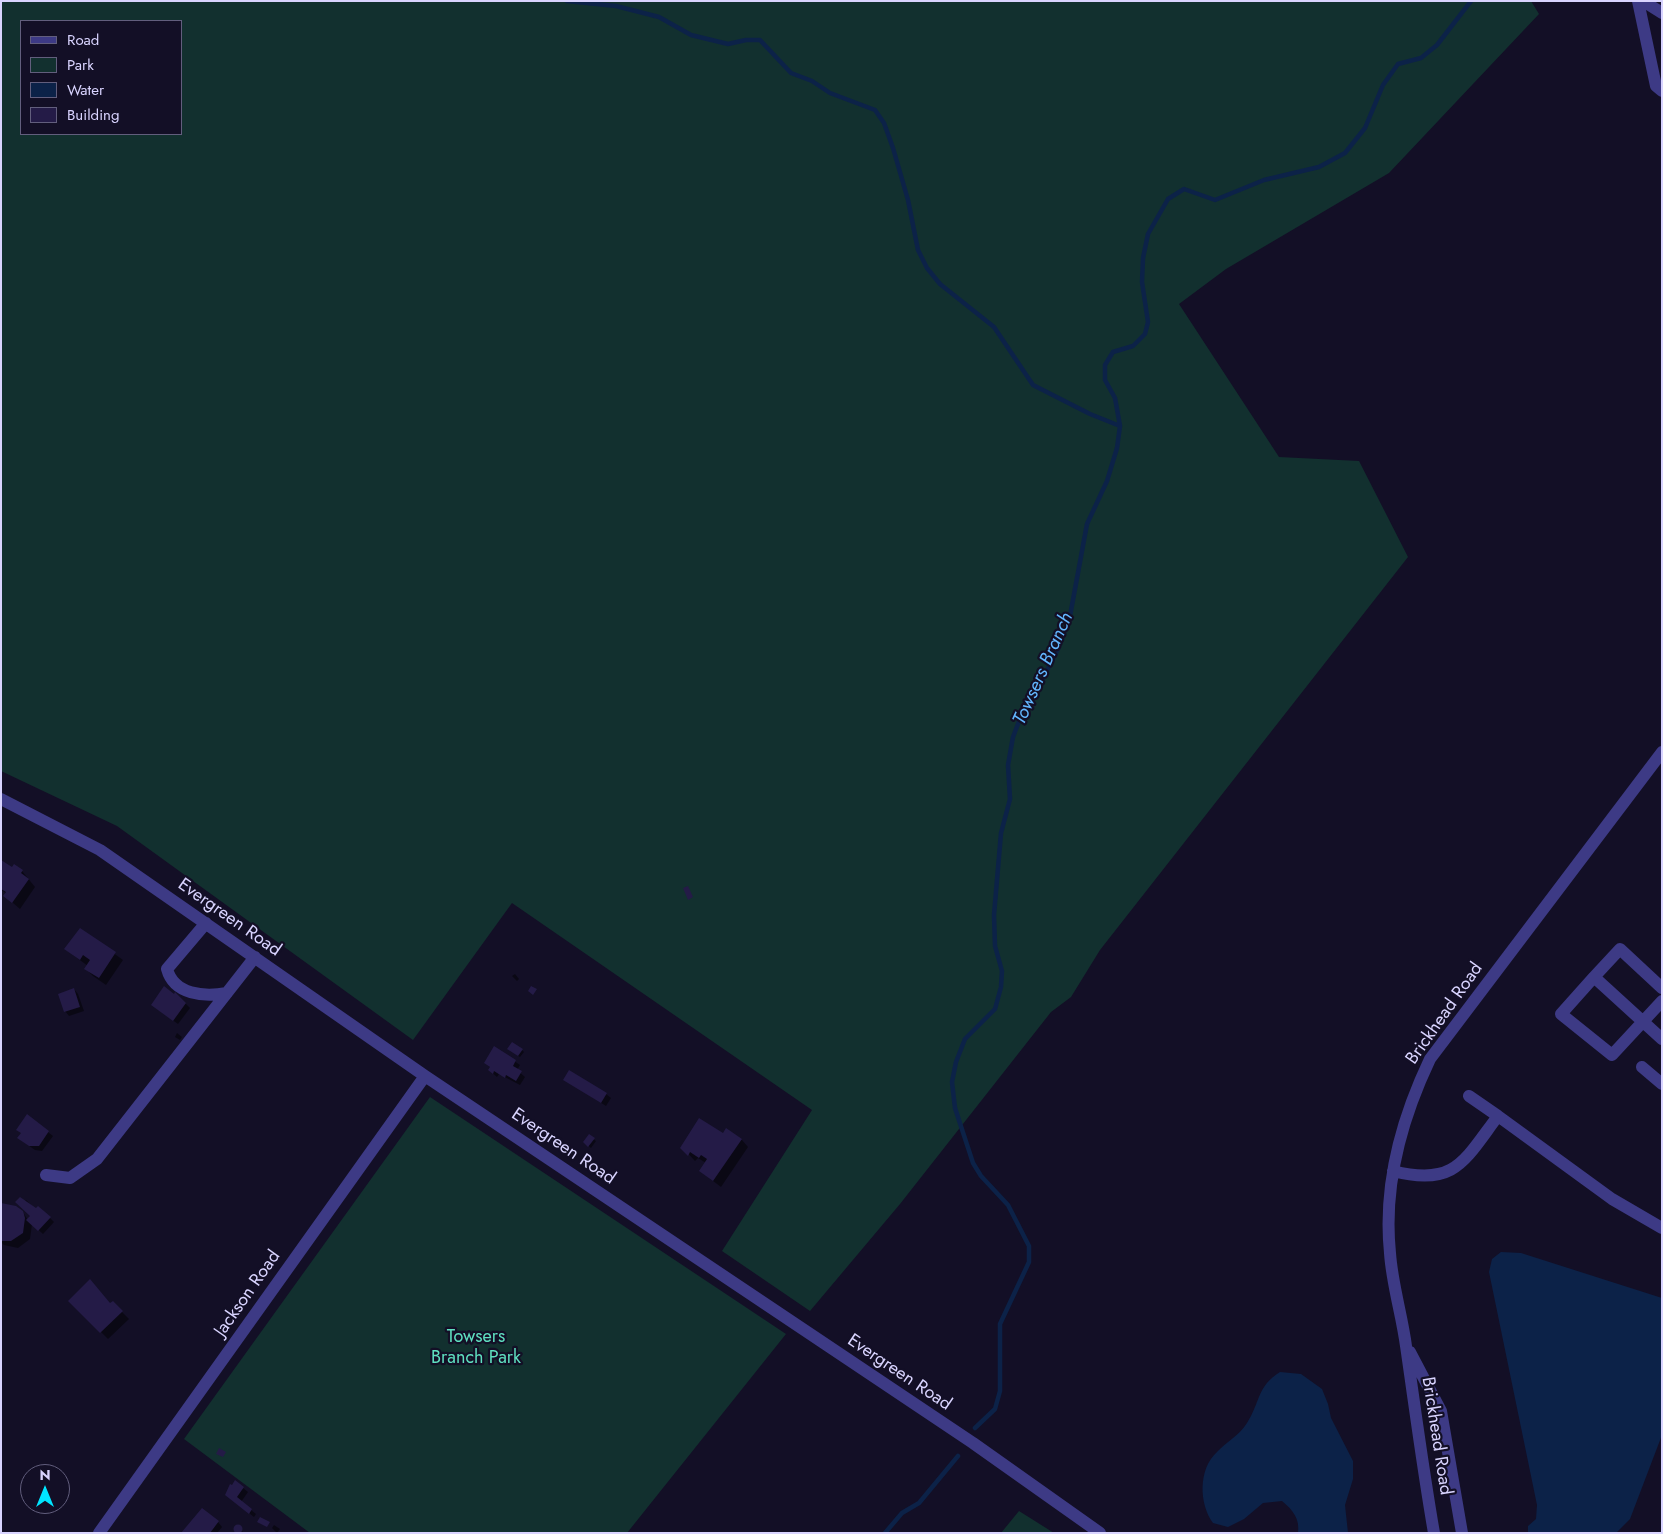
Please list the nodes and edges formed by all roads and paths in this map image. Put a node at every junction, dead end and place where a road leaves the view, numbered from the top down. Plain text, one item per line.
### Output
1 (1638, 1) edge
2 (1644, 1) edge
3 (1662, 13) edge
4 (1662, 91) edge
5 (1662, 752) edge
6 (1, 799) edge
7 (206, 923) junction
8 (254, 957) junction
9 (1594, 977) junction
10 (1662, 988) edge
11 (227, 993) junction
12 (1662, 1001) edge
13 (1643, 1022) junction
14 (1662, 1039) edge
15 (1642, 1067) dead end
16 (425, 1076) junction
17 (1662, 1084) edge
18 (1469, 1096) dead end
19 (1498, 1116) junction
20 (1393, 1171) junction
21 (46, 1175) dead end
22 (1662, 1228) edge
23 (1406, 1345) junction
24 (99, 1533) edge
25 (1100, 1533) edge
26 (1434, 1533) edge
27 (1462, 1533) edge

1 - 4 street
2 - 3 street
5 - 20 street, Brickhead Road
6 - 7 street, Evergreen Road
7 - 8 street, Evergreen Road
7 - 11 street
8 - 11 street
8 - 16 street, Evergreen Road
9 - 10 street
9 - 13 street
9 - 13 street
11 - 21 street
12 - 13 street
13 - 14 street
15 - 17 street
16 - 24 street, Jackson Road
16 - 25 street, Evergreen Road
18 - 19 street
19 - 20 street
19 - 22 street
20 - 23 street, Brickhead Road
23 - 26 street, Brickhead Road
23 - 27 street, Brickhead Road

